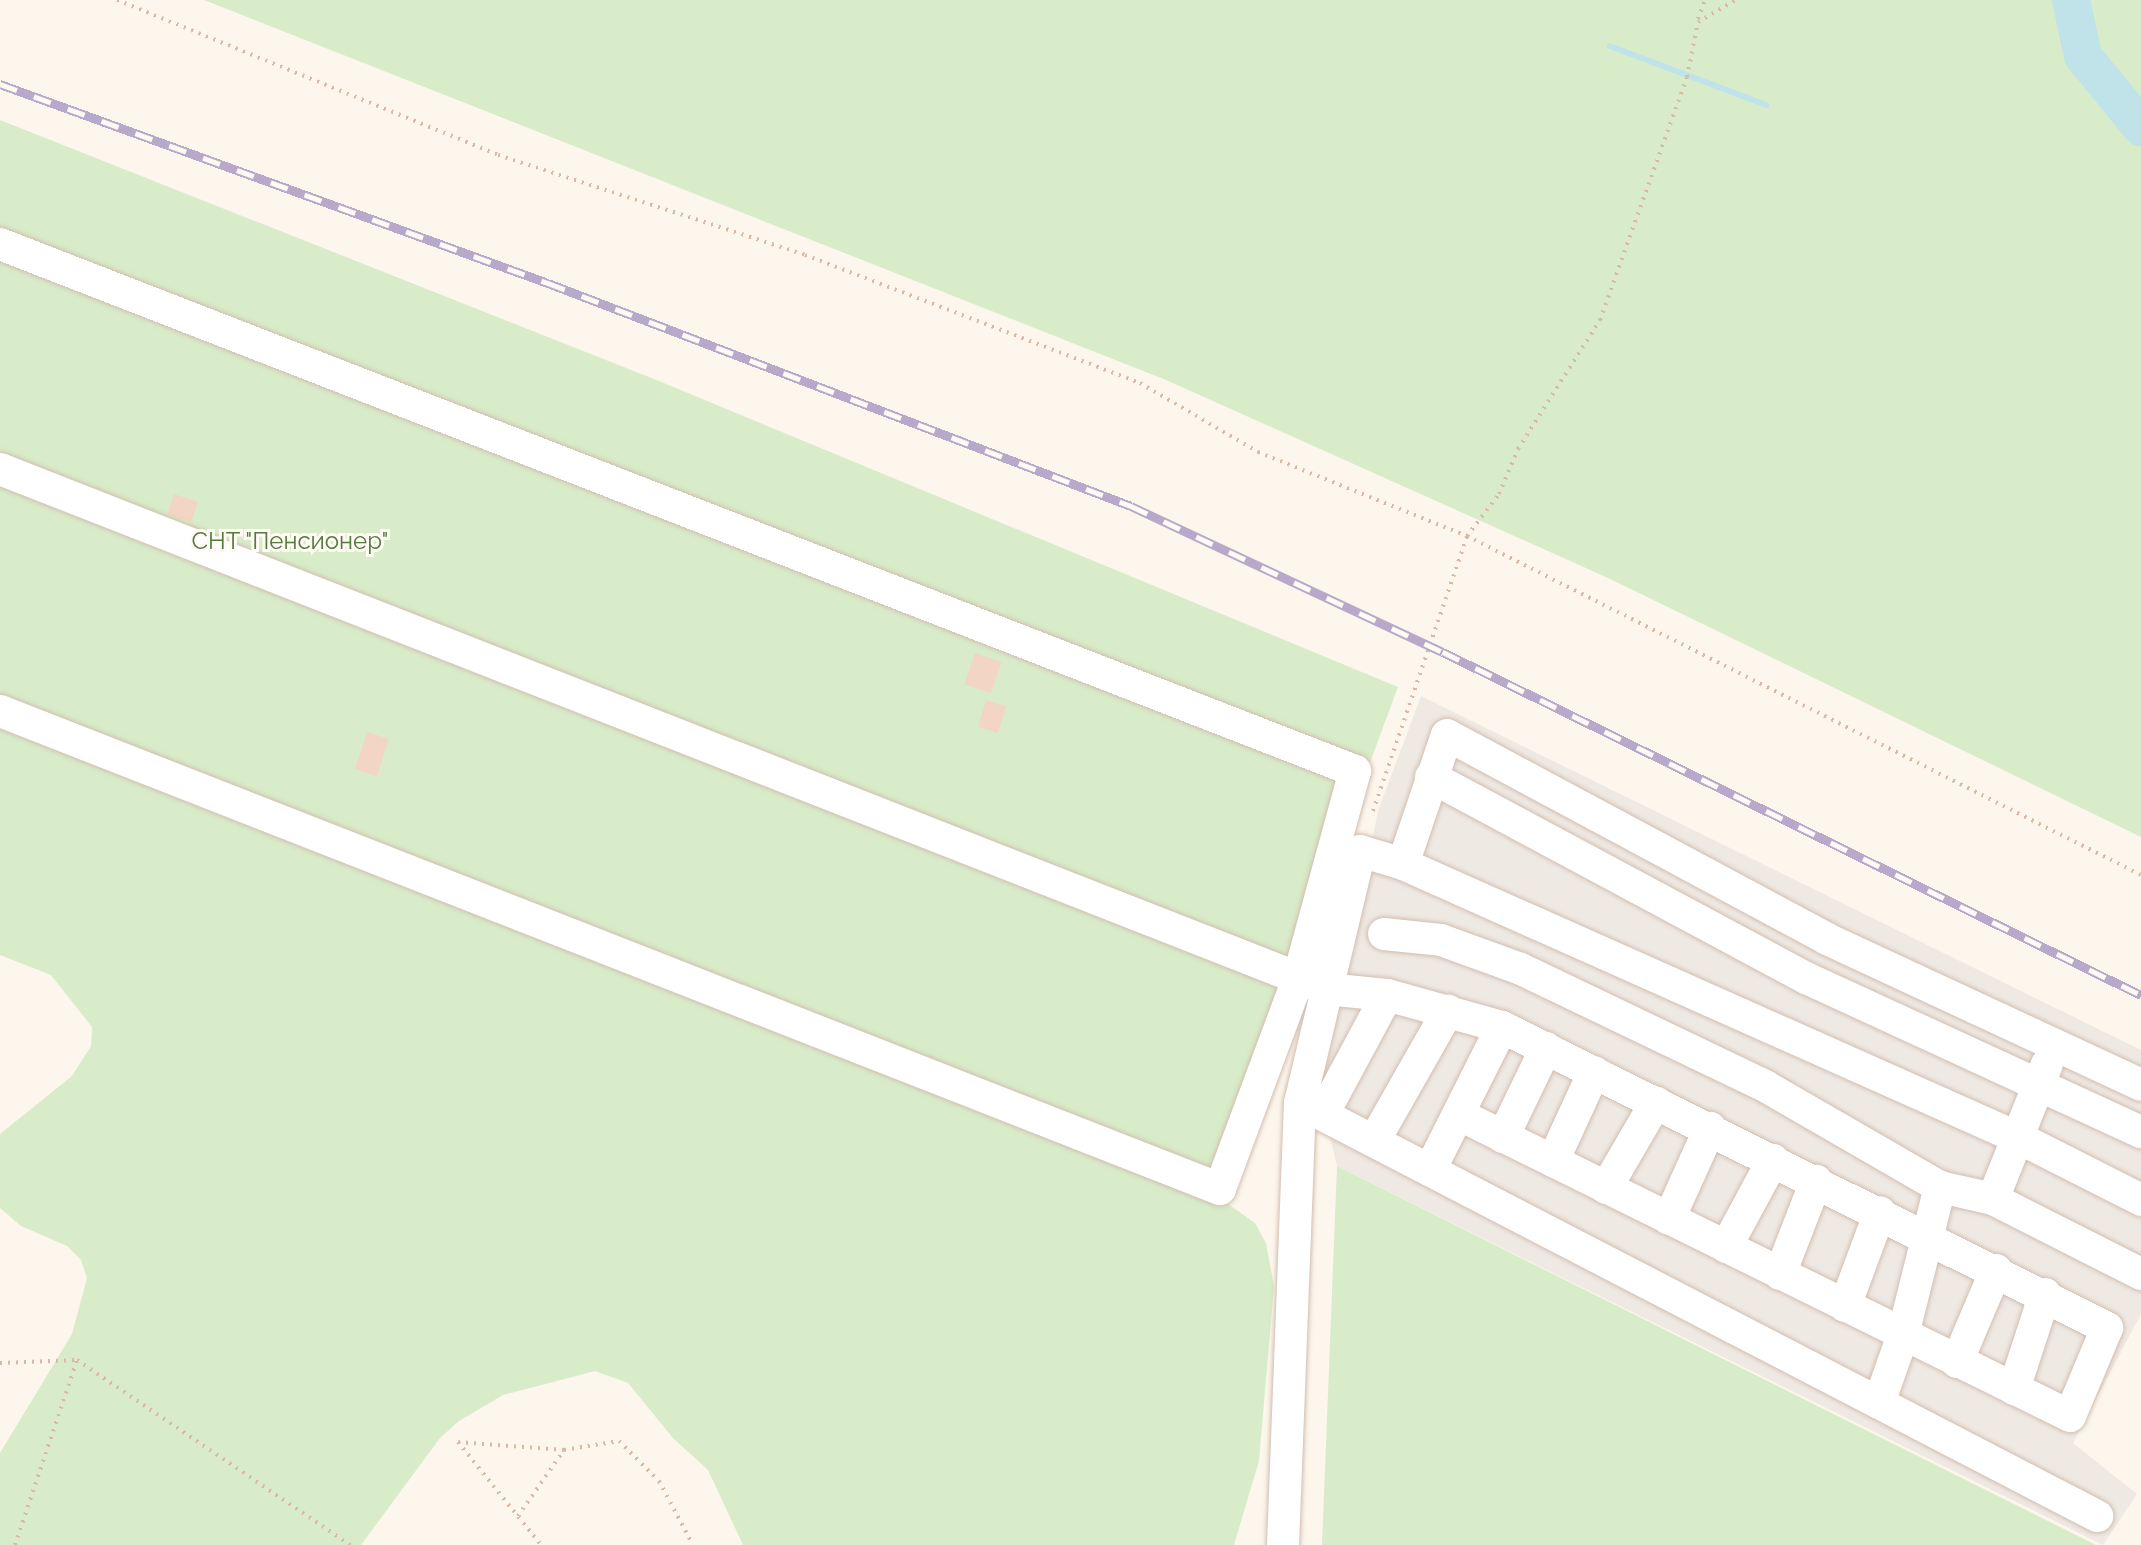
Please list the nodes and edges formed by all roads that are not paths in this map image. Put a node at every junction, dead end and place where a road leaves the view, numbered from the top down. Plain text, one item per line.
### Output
1 (0, 244) edge
2 (0, 469) edge
3 (0, 711) edge
4 (1431, 777) junction
5 (1403, 864) junction
6 (1384, 934) dead end
7 (1312, 984) junction
8 (1387, 995) junction
9 (1448, 1011) junction
10 (1502, 1027) junction
11 (2055, 1042) junction
12 (1546, 1048) junction
13 (1594, 1072) junction
14 (2040, 1083) junction
15 (2141, 1085) edge
16 (1656, 1102) junction
17 (1312, 1108) junction
18 (1460, 1115) junction
19 (1710, 1128) junction
20 (2141, 1132) edge
21 (1503, 1137) junction
22 (2021, 1139) junction
23 (1374, 1141) junction
24 (1773, 1160) junction
25 (1553, 1161) junction
26 (1430, 1170) junction
27 (1816, 1181) junction
28 (1940, 1187) junction
29 (1606, 1188) junction
30 (1993, 1199) junction
31 (2141, 1200) edge
32 (1880, 1212) junction
33 (1669, 1219) junction
34 (1930, 1237) junction
35 (1726, 1247) junction
36 (1996, 1270) junction
37 (1780, 1274) junction
38 (2141, 1274) edge
39 (2045, 1294) junction
40 (1845, 1306) junction
41 (1903, 1335) junction
42 (1957, 1362) junction
43 (2014, 1389) junction
44 (1879, 1403) junction
45 (2097, 1516) dead end
46 (1283, 1545) edge

1 - 7 street
2 - 7 street
3 - 7 street
4 - 5 street
4 - 11 street
4 - 14 street
5 - 7 street
5 - 22 street
6 - 28 street
7 - 8 street
7 - 17 street
8 - 9 street
8 - 17 street
9 - 10 street
9 - 23 street
10 - 12 street
10 - 18 street
11 - 14 street
11 - 15 street
12 - 13 street
12 - 21 street
13 - 16 street
13 - 25 street
14 - 20 street
14 - 22 street
16 - 19 street
16 - 29 street
17 - 23 street
17 - 46 street
18 - 21 street
18 - 26 street
19 - 24 street
19 - 33 street
21 - 25 street
22 - 30 street
22 - 31 street
23 - 26 street
24 - 27 street
24 - 35 street
25 - 29 street
26 - 44 street
27 - 32 street
27 - 37 street
28 - 30 street
28 - 34 street
29 - 33 street
30 - 38 street
32 - 34 street
32 - 40 street
33 - 35 street
34 - 36 street
34 - 41 street
35 - 37 street
36 - 39 street
36 - 42 street
37 - 40 street
39 - 43 street
39 - 43 street
40 - 41 street
41 - 42 street
41 - 44 street
42 - 43 street
44 - 45 street

